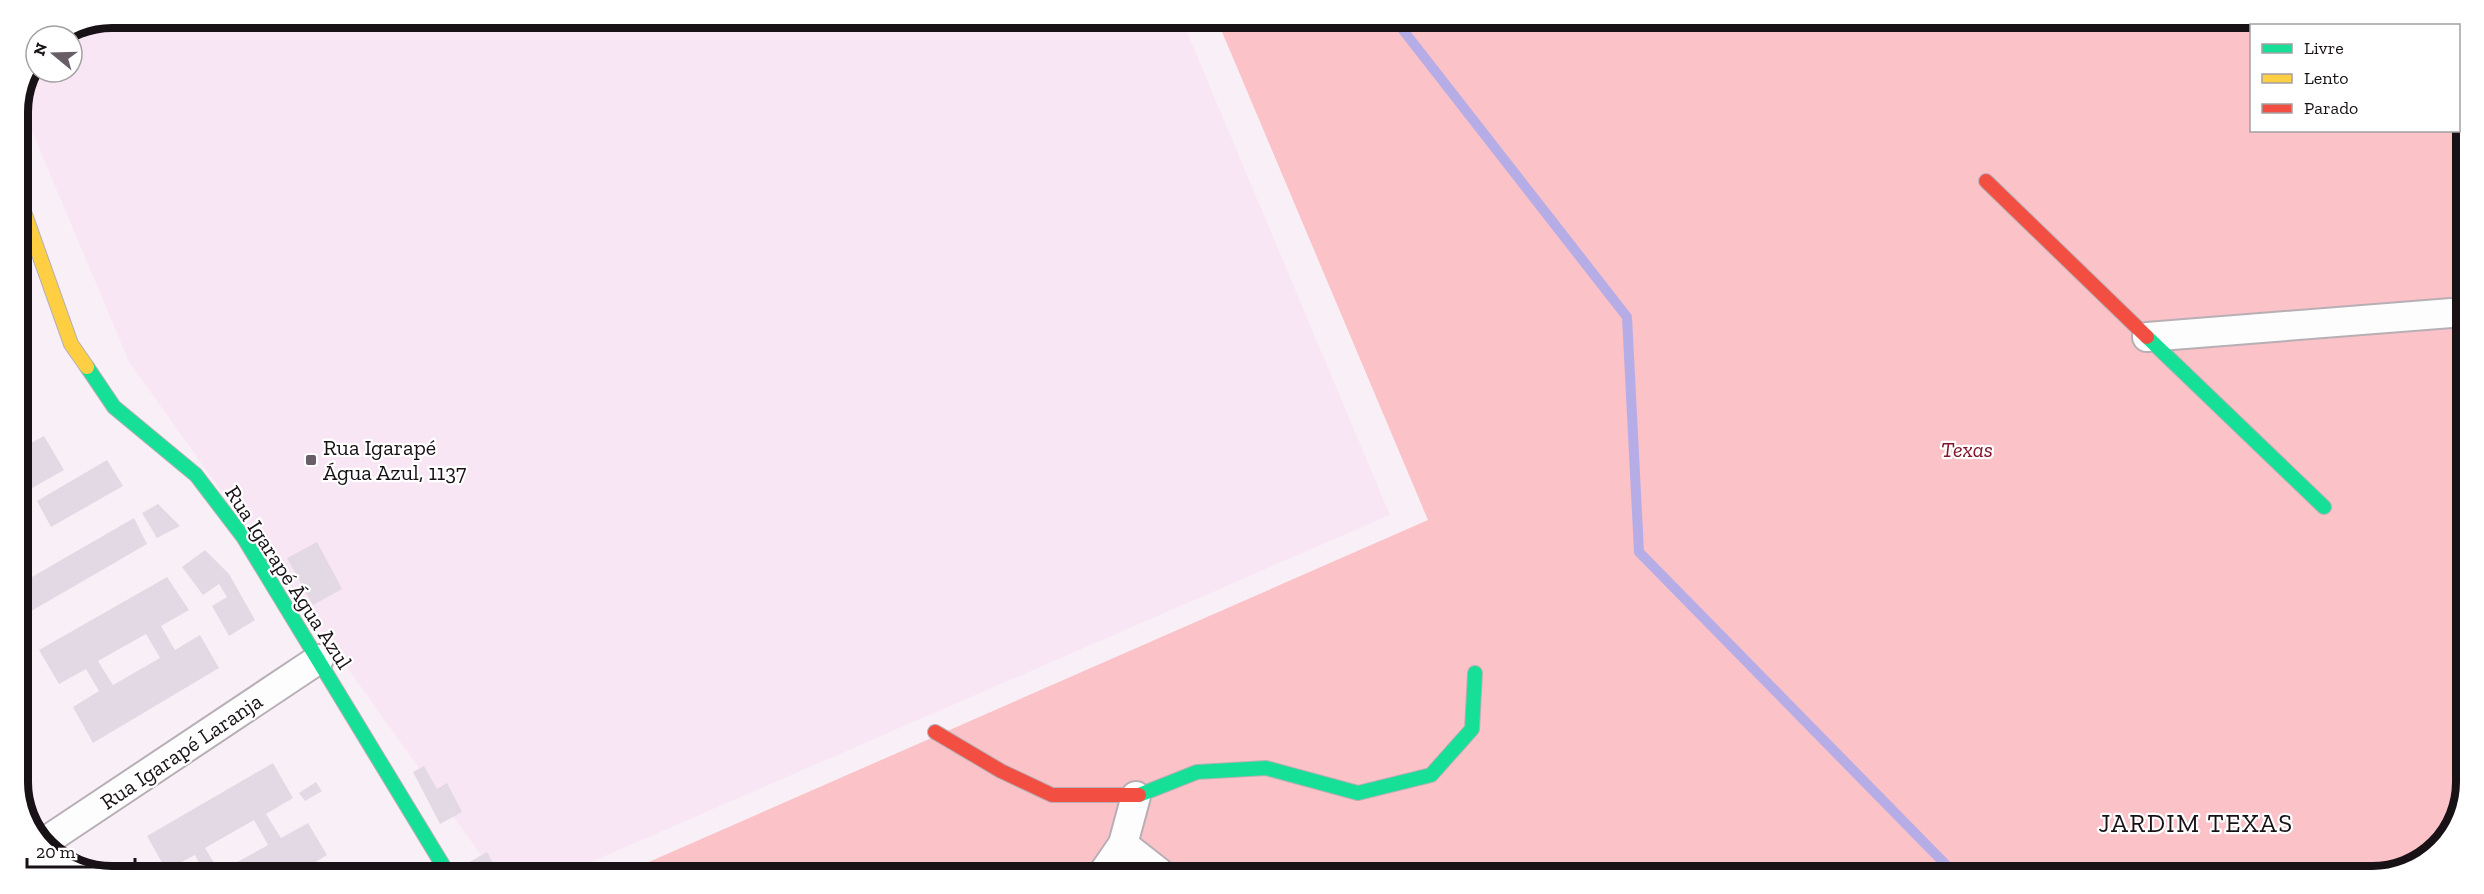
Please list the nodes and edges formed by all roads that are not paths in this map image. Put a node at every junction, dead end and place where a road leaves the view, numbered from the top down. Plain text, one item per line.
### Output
1 (1986, 181) dead end
2 (29, 226) edge
3 (2455, 313) edge
4 (2147, 337) junction
5 (2324, 507) dead end
6 (319, 659) junction
7 (1475, 672) dead end
8 (935, 732) dead end
9 (1136, 796) junction
10 (50, 838) edge
11 (1123, 844) junction
12 (443, 866) edge
13 (1108, 866) edge
14 (1151, 866) edge

1 - 4 street
2 - 6 street, Rua Igarapé Água Azul
3 - 4 street
4 - 5 street
6 - 10 street, Rua Igarapé Laranja
6 - 12 street, Rua Igarapé Água Azul
7 - 9 street
8 - 9 street
9 - 11 street
11 - 13 street
11 - 14 street

